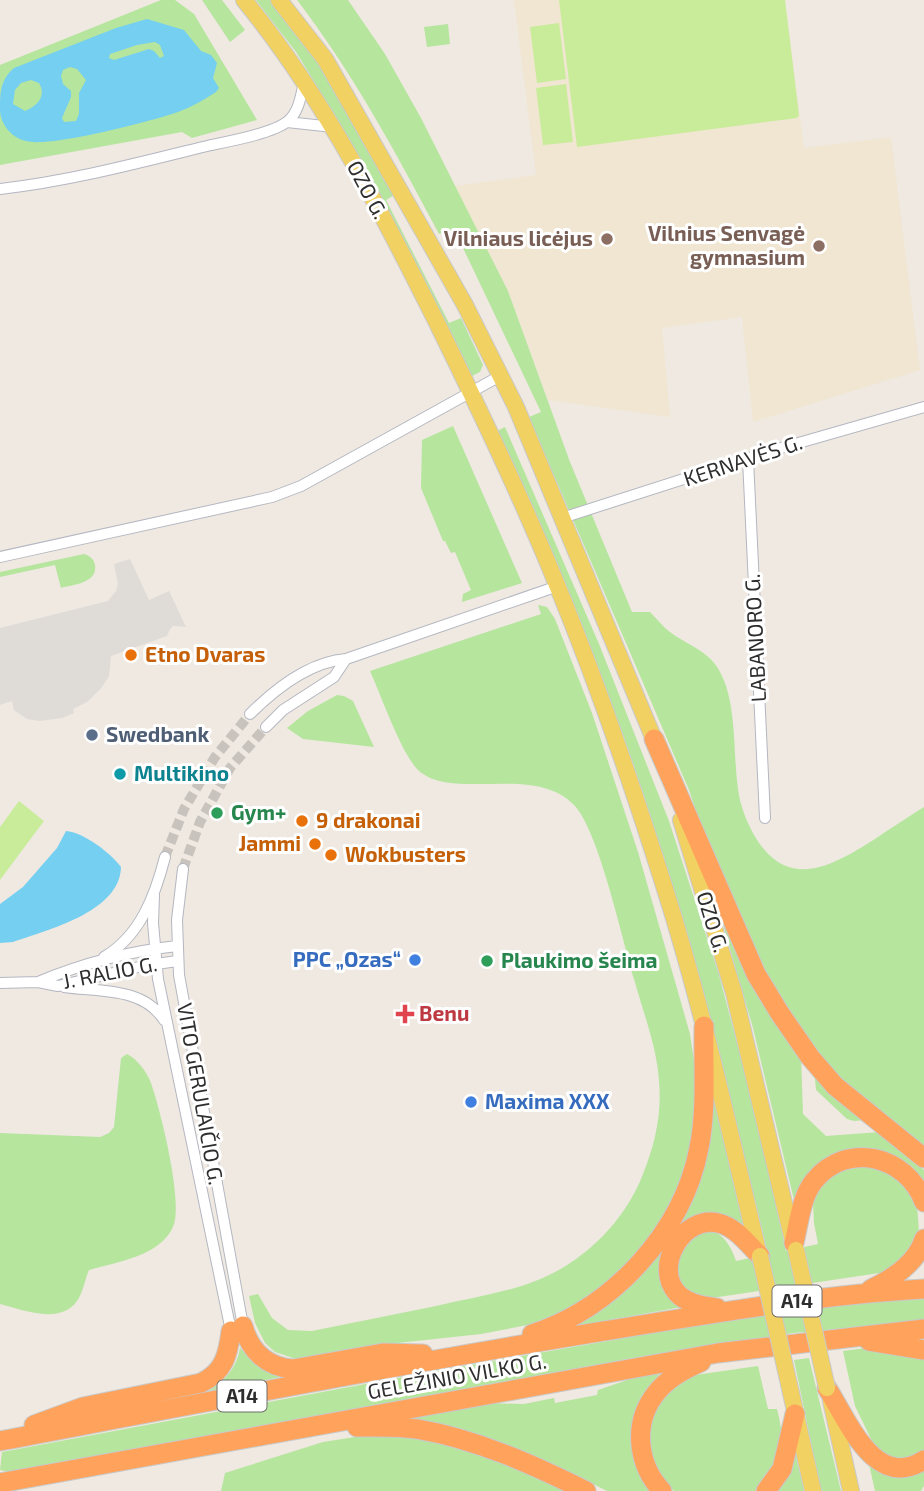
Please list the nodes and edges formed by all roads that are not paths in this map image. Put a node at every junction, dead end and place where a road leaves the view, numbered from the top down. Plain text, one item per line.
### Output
1 (244, 0) edge
2 (279, 0) edge
3 (305, 81) junction
4 (287, 122) junction
5 (332, 127) junction
6 (0, 189) edge
7 (500, 376) junction
8 (470, 392) junction
9 (924, 407) edge
10 (748, 459) junction
11 (562, 518) junction
12 (0, 557) edge
13 (558, 586) junction
14 (346, 659) junction
15 (250, 714) tunnel mouth
16 (266, 726) tunnel mouth
17 (654, 739) junction
18 (765, 818) dead end
19 (165, 857) tunnel mouth
20 (183, 869) tunnel mouth
21 (154, 895) junction
22 (177, 946) junction
23 (155, 948) junction
24 (177, 961) junction
25 (156, 963) junction
26 (93, 964) junction
27 (38, 982) junction
28 (0, 983) edge
29 (58, 986) junction
30 (167, 1026) junction
31 (704, 1026) junction
32 (924, 1158) edge
33 (924, 1202) edge
34 (924, 1239) edge
35 (795, 1247) junction
36 (760, 1256) junction
37 (924, 1289) edge
38 (865, 1292) junction
39 (729, 1311) junction
40 (237, 1329) junction
41 (924, 1329) edge
42 (844, 1338) junction
43 (484, 1350) junction
44 (924, 1350) edge
45 (718, 1353) junction
46 (462, 1354) junction
47 (827, 1388) junction
48 (796, 1415) junction
49 (304, 1427) junction
50 (0, 1440) edge
51 (924, 1460) edge
52 (0, 1483) edge
53 (586, 1491) edge
54 (662, 1491) edge
55 (766, 1491) edge
56 (813, 1491) edge
57 (851, 1491) edge

1 - 3 main road, OZO G.
2 - 7 main road, OZO G.
3 - 4 street
3 - 5 main road, OZO G.
4 - 5 street
4 - 6 street
5 - 8 main road, OZO G.
7 - 8 street
7 - 11 main road, OZO G.
8 - 12 street
8 - 13 main road, OZO G.
9 - 10 street, KERNAVĖS G.
10 - 11 street, KERNAVĖS G.
10 - 18 street, LABANORO G.
11 - 17 main road, OZO G.
13 - 14 street
13 - 31 main road, OZO G.
14 - 15 street
14 - 16 street
17 - 32 highway
17 - 35 main road, OZO G.
19 - 21 street
20 - 22 street, VITO GERULAIČIO G.
21 - 23 street, VITO GERULAIČIO G.
21 - 26 street
22 - 23 street
22 - 24 street, VITO GERULAIČIO G.
23 - 25 street, VITO GERULAIČIO G.
23 - 26 street
24 - 25 street, J. RALIO G.
24 - 40 street, VITO GERULAIČIO G.
25 - 29 street, J. RALIO G.
25 - 30 street, VITO GERULAIČIO G.
26 - 27 street
27 - 28 street, J. RALIO G.
27 - 29 street, J. RALIO G.
29 - 30 street
30 - 40 street, VITO GERULAIČIO G.
31 - 36 main road, OZO G.
31 - 43 highway
33 - 35 highway
34 - 38 highway
35 - 47 main road, OZO G., bridge
36 - 39 highway
36 - 48 main road, OZO G., bridge
37 - 38 highway, GELEŽINIO VILKO G. / A14
38 - 39 highway, GELEŽINIO VILKO G. / A14
39 - 43 highway, GELEŽINIO VILKO G. / A14
40 - 46 highway
40 - 50 highway
41 - 42 highway, GELEŽINIO VILKO G. / A14
42 - 44 highway
42 - 45 highway, GELEŽINIO VILKO G. / A14
43 - 46 highway, GELEŽINIO VILKO G. / A14
45 - 49 highway, GELEŽINIO VILKO G. / A14
45 - 54 highway
46 - 50 highway, GELEŽINIO VILKO G. / A14
47 - 51 highway
47 - 57 main road, OZO G.
48 - 55 highway
48 - 56 main road, OZO G.
49 - 52 highway, GELEŽINIO VILKO G. / A14
49 - 53 highway

